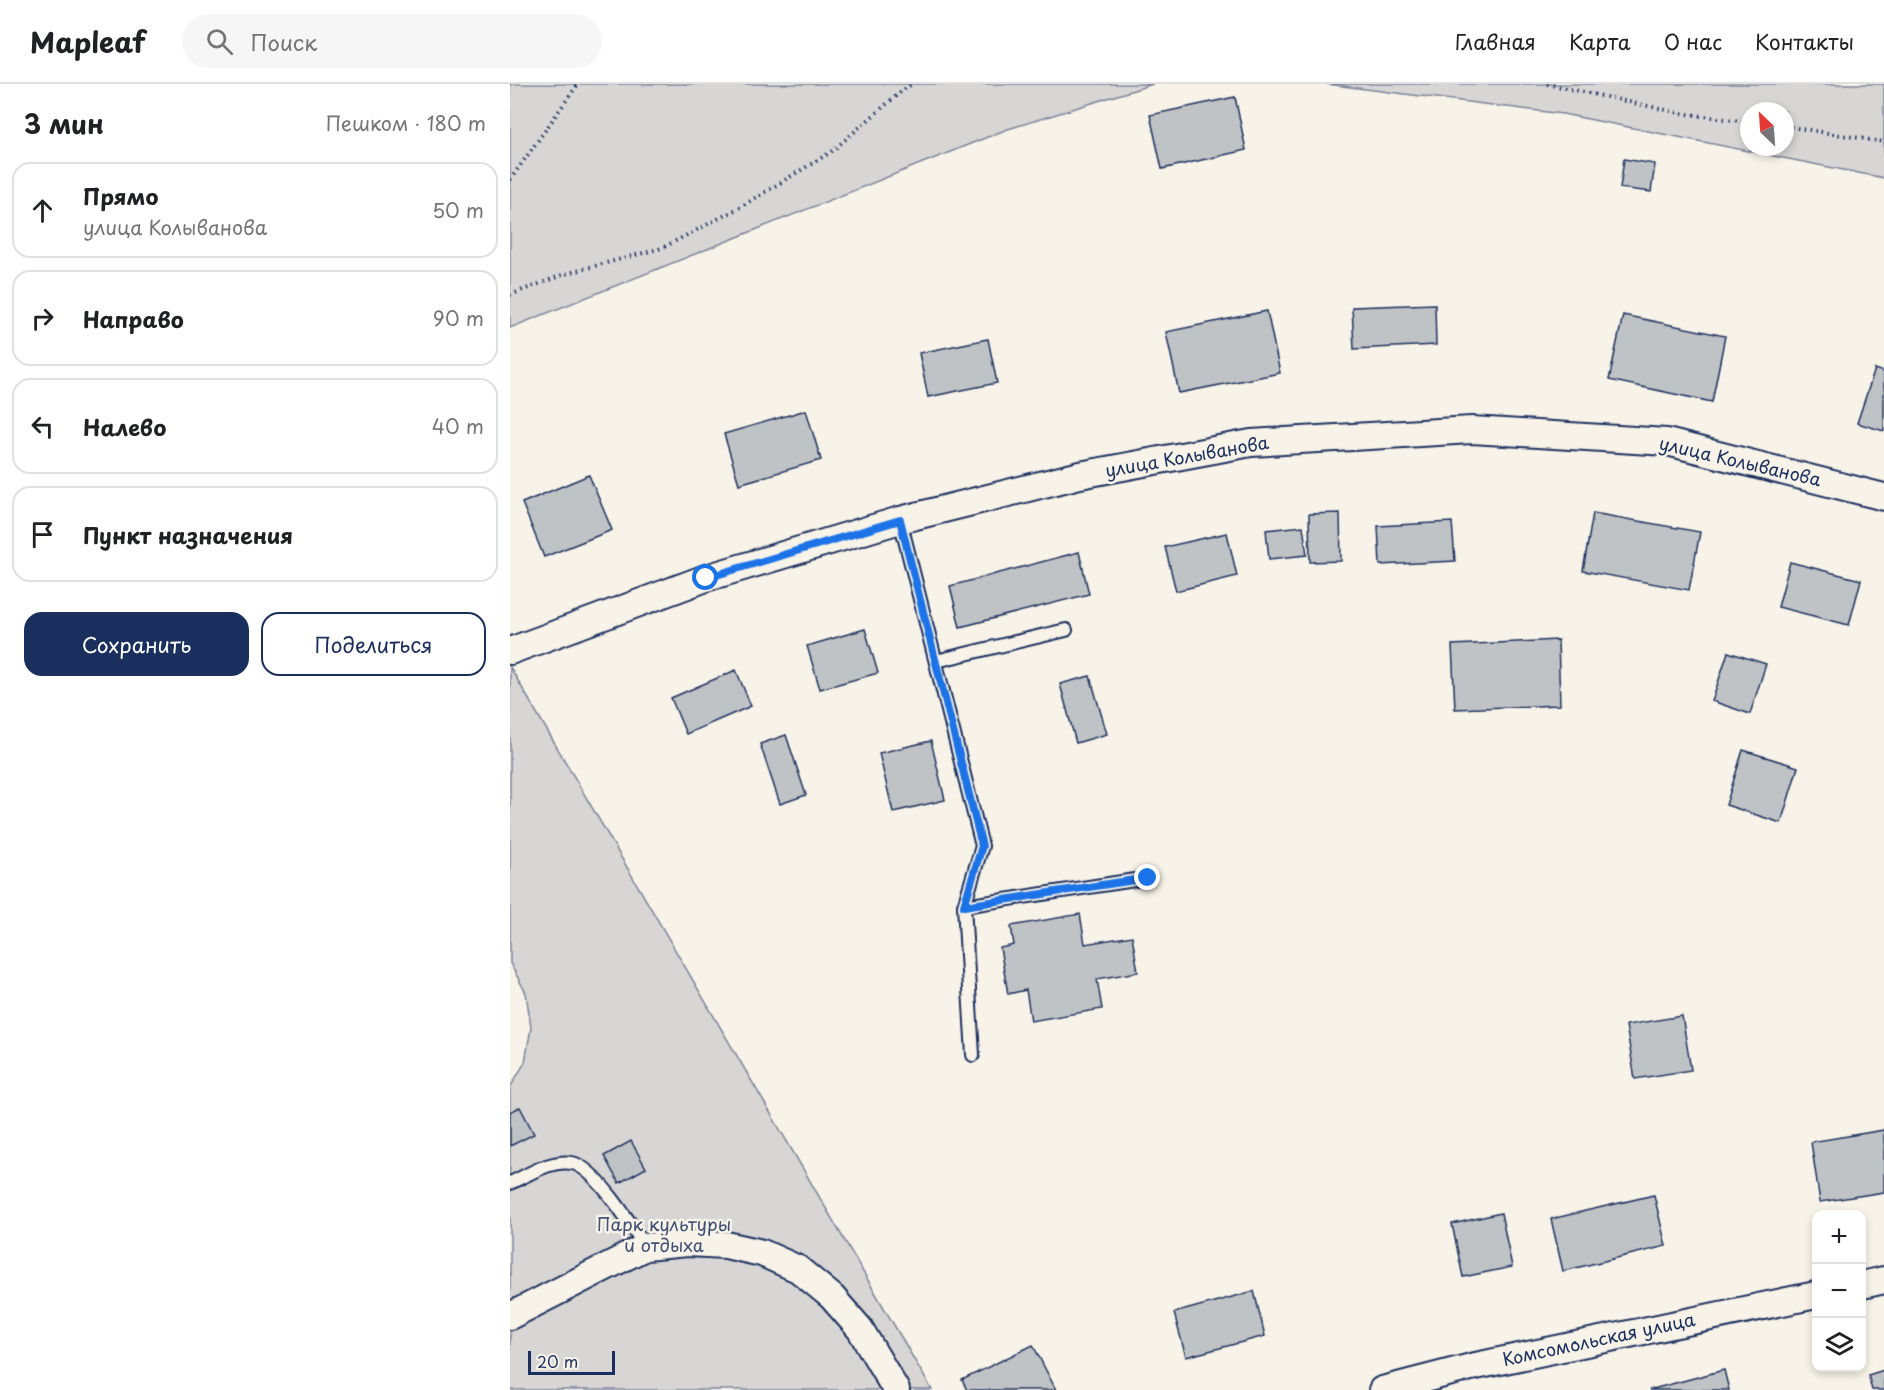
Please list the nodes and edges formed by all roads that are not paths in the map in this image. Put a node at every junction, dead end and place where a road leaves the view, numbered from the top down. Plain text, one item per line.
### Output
1 (1884, 497) edge
2 (900, 520) junction
3 (1066, 630) dead end
4 (510, 651) edge
5 (936, 661) junction
6 (1148, 878) dead end
7 (964, 906) junction
8 (973, 1055) dead end
9 (510, 1183) edge
10 (645, 1247) junction
11 (1884, 1280) edge
12 (1866, 1284) edge
13 (1812, 1295) edge
14 (510, 1316) edge
15 (897, 1390) edge
16 (1382, 1390) edge

1 - 2 street, улица Колыванова
2 - 4 street, улица Колыванова
2 - 5 lane
3 - 5 lane
5 - 7 lane
6 - 7 lane
7 - 8 lane
9 - 10 lane
10 - 14 street
10 - 15 street
11 - 12 street
13 - 16 street, Комсомольская улица

